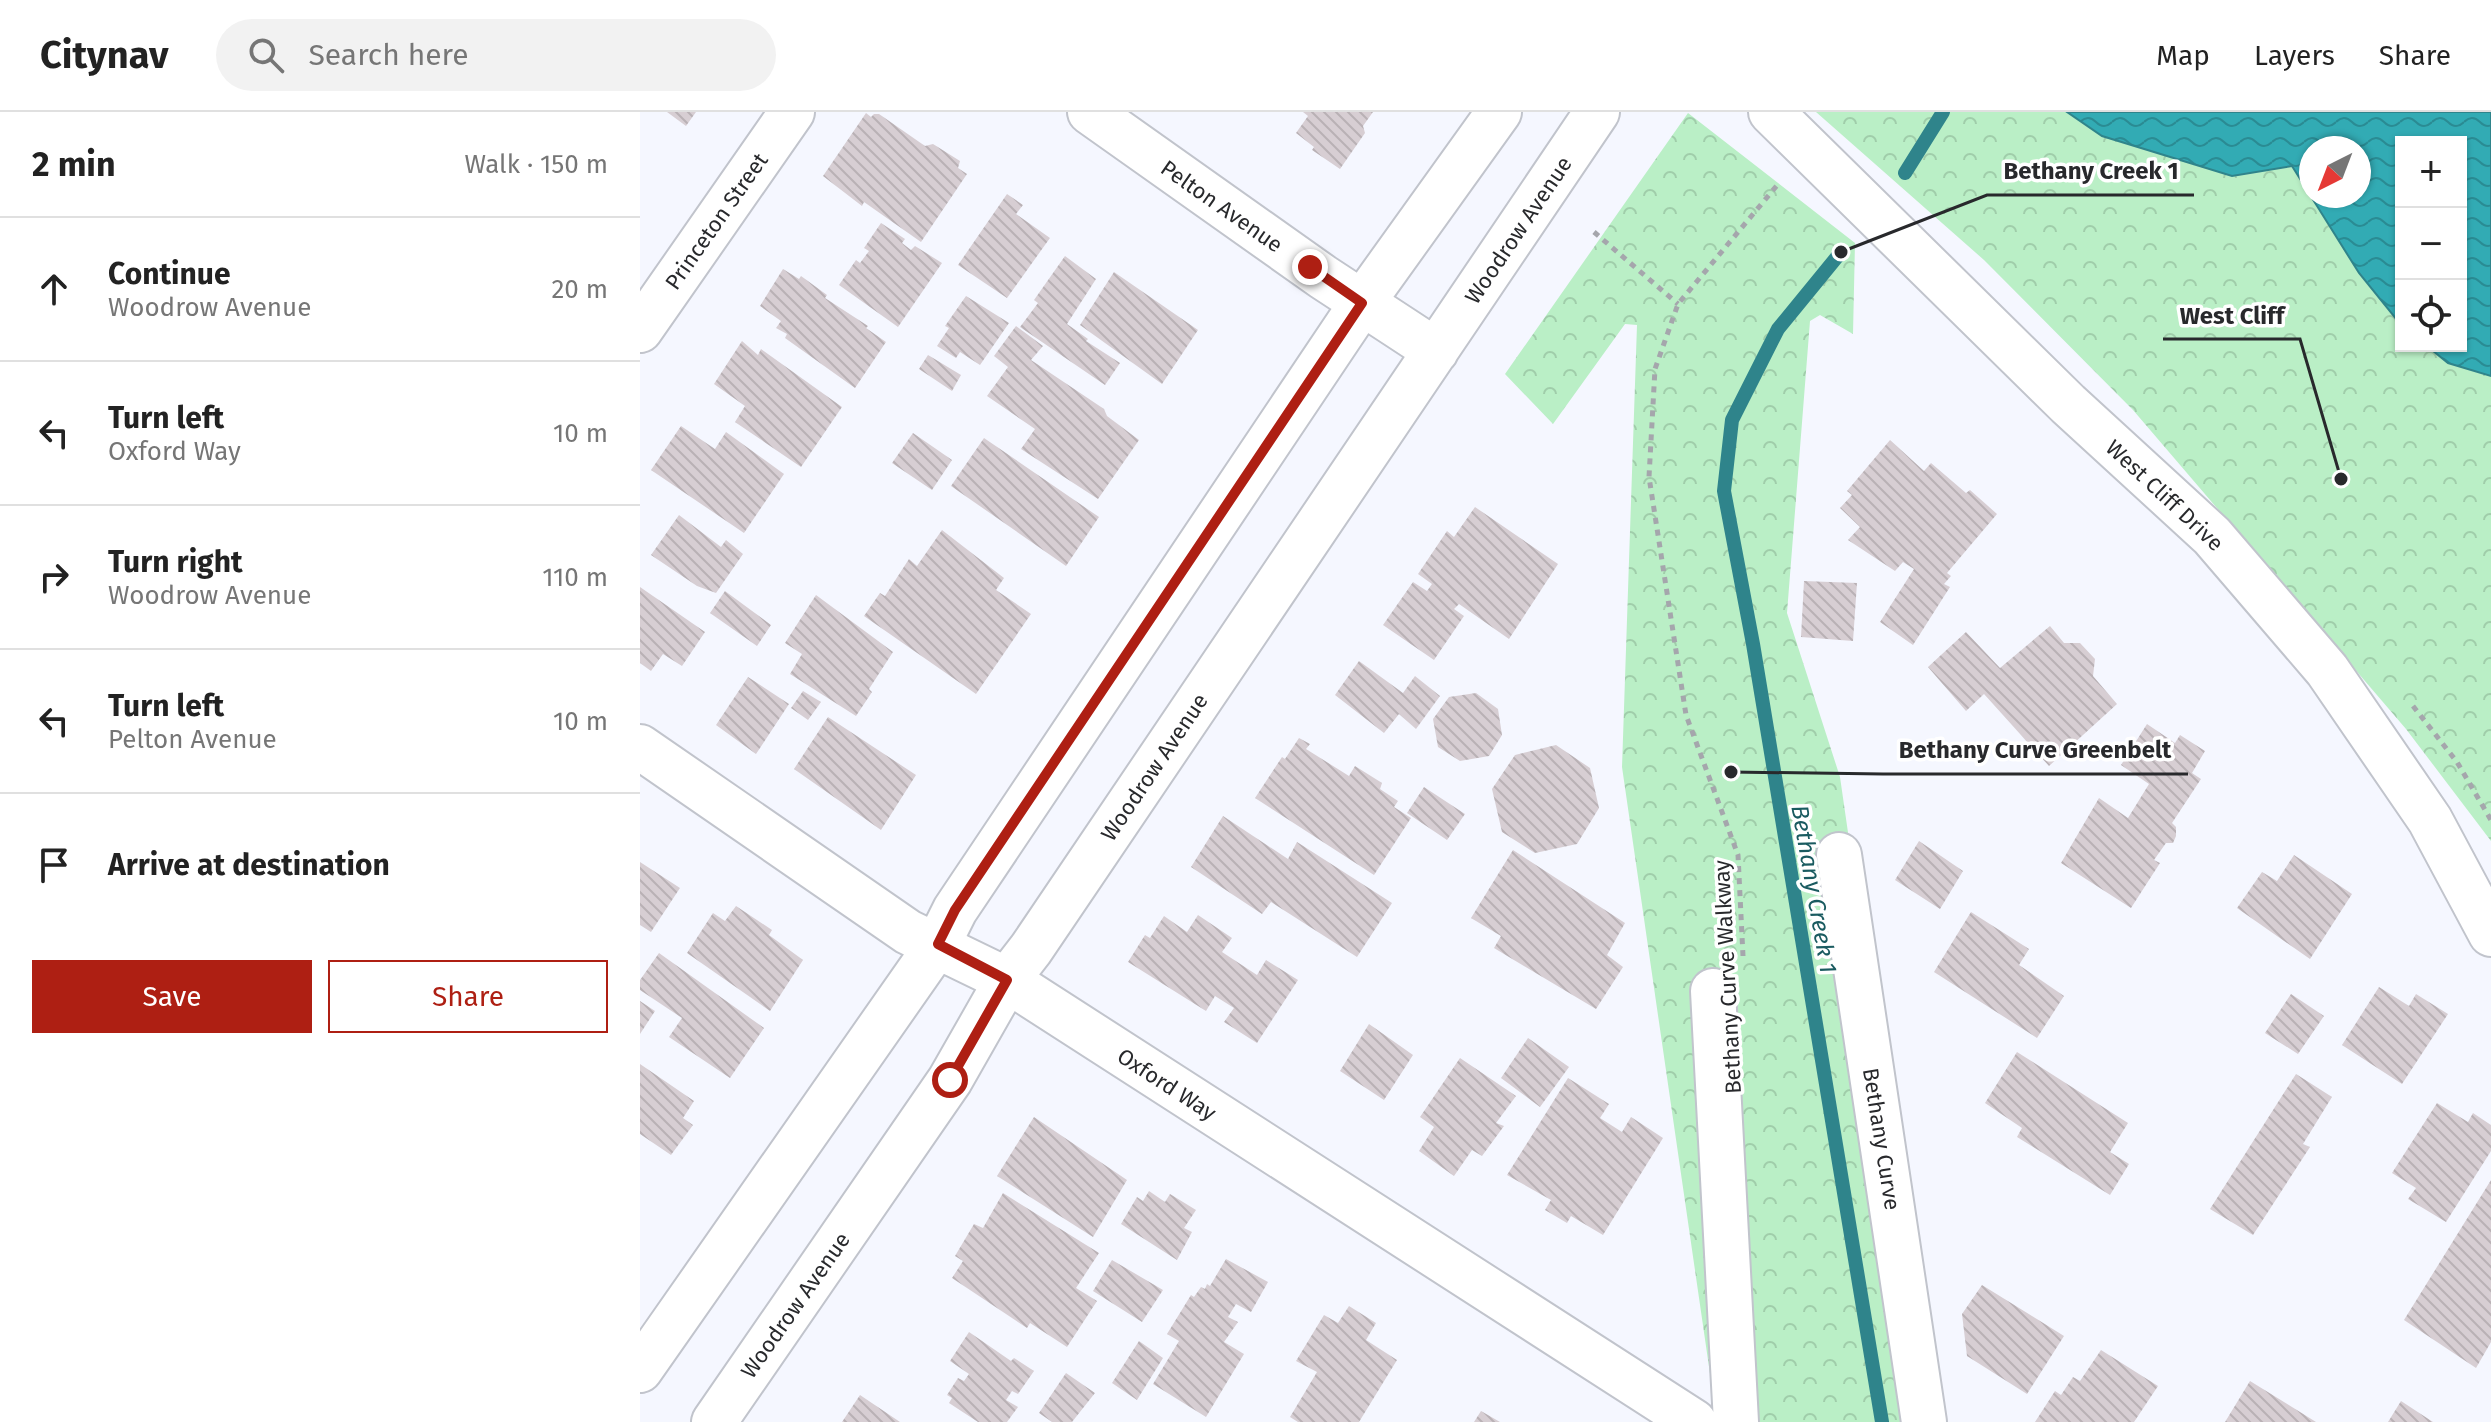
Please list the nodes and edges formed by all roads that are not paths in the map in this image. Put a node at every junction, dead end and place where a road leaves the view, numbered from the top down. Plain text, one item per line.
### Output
1 (792, 112) edge
2 (1090, 112) edge
3 (1499, 112) edge
4 (1597, 112) edge
5 (1771, 112) edge
6 (1362, 303) junction
7 (640, 330) edge
8 (1436, 351) junction
9 (640, 747) edge
10 (1839, 855) dead end
11 (2491, 934) edge
12 (938, 944) junction
13 (1728, 978) road end
14 (1007, 980) junction
15 (640, 1370) edge
16 (714, 1422) edge
17 (1694, 1422) edge
18 (1736, 1422) edge
19 (1924, 1422) edge

1 - 7 street, Princeton Street
2 - 6 street, Pelton Avenue
3 - 6 street
4 - 8 street, Woodrow Avenue
5 - 11 street, West Cliff Drive
6 - 8 street, Pelton Avenue
6 - 12 street
8 - 14 street, Woodrow Avenue
9 - 12 street, Oxford Way
10 - 19 street, Bethany Curve
12 - 14 street, Oxford Way
12 - 15 street
13 - 18 street
14 - 16 street, Woodrow Avenue
14 - 17 street, Oxford Way

